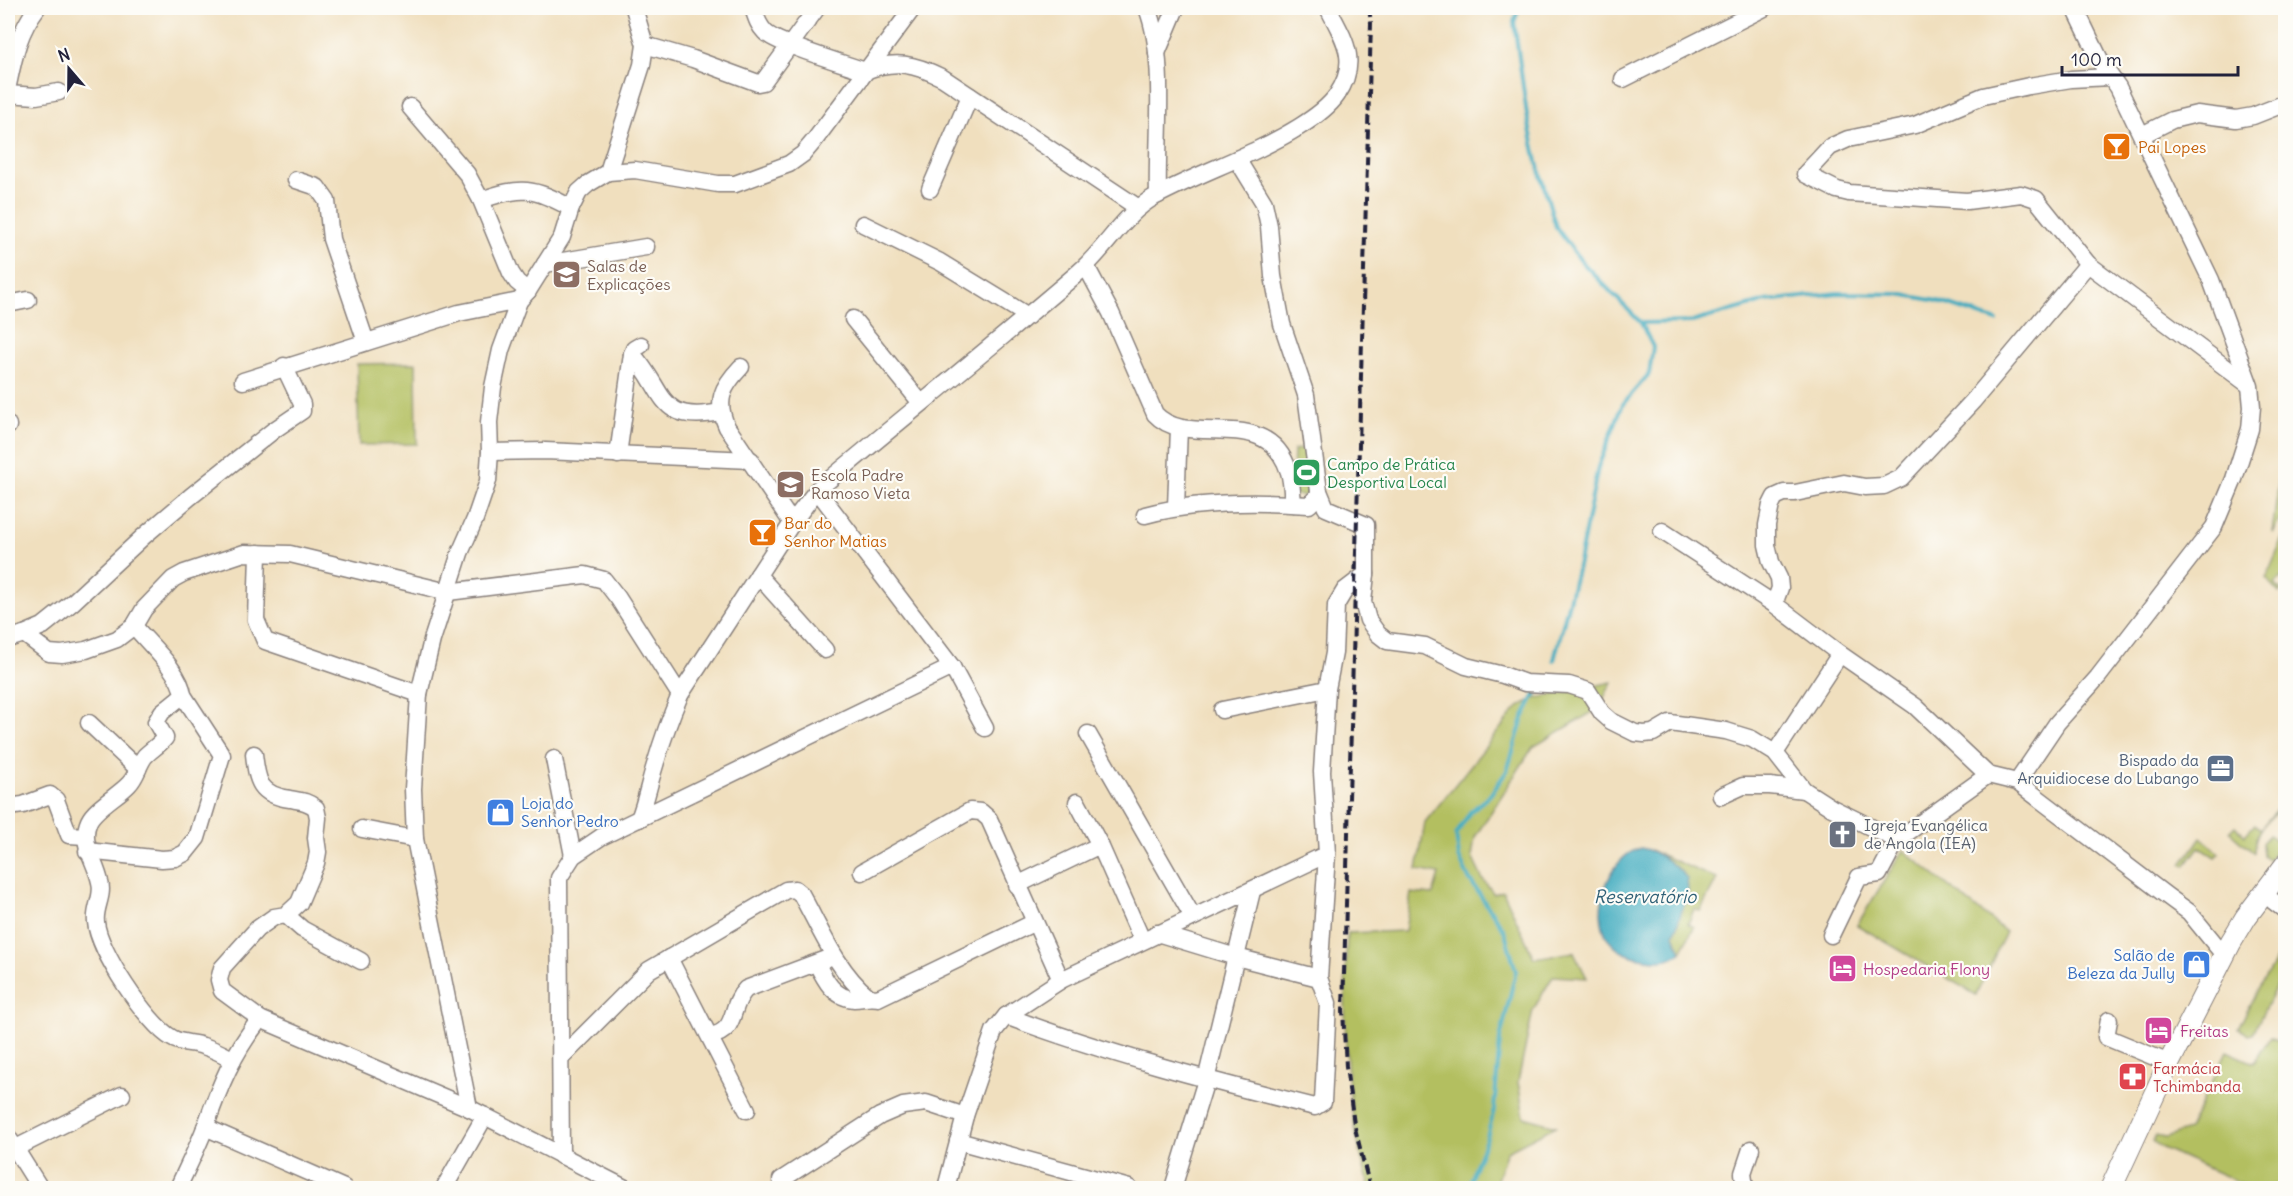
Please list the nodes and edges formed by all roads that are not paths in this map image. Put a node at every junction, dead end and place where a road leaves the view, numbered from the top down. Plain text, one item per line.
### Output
1 (37, 8) edge
2 (634, 8) edge
3 (753, 8) edge
4 (817, 8) edge
5 (913, 8) edge
6 (1148, 8) edge
7 (1176, 8) edge
8 (1328, 8) edge
9 (1764, 8) edge
10 (2075, 8) edge
11 (790, 44) junction
12 (645, 45) junction
13 (1157, 54) junction
14 (865, 71) junction
15 (2110, 77) junction
16 (1623, 79) dead end
17 (8, 85) edge
18 (59, 92) dead end
19 (8, 94) edge
20 (970, 96) junction
21 (2286, 103) edge
22 (410, 107) dead end
23 (2142, 135) junction
24 (1237, 159) junction
25 (608, 172) junction
26 (296, 180) dead end
27 (930, 189) dead end
28 (1158, 195) junction
29 (481, 200) junction
30 (1137, 207) junction
31 (571, 208) junction
32 (862, 224) dead end
33 (646, 247) dead end
34 (545, 264) junction
35 (2088, 264) junction
36 (1086, 266) junction
37 (524, 296) junction
38 (28, 300) dead end
39 (8, 304) edge
40 (1028, 316) junction
41 (853, 319) dead end
42 (366, 342) junction
43 (284, 366) junction
44 (741, 367) dead end
45 (243, 381) dead end
46 (2250, 386) junction
47 (921, 403) junction
48 (720, 412) junction
49 (1179, 428) junction
50 (490, 452) junction
51 (618, 455) junction
52 (751, 460) junction
53 (817, 490) junction
54 (1319, 491) junction
55 (1293, 504) junction
56 (1176, 507) junction
57 (1145, 514) dead end
58 (792, 523) junction
59 (1662, 531) dead end
60 (258, 553) junction
61 (1366, 574) junction
62 (758, 575) junction
63 (448, 592) junction
64 (1774, 604) junction
65 (134, 626) junction
66 (24, 634) junction
67 (8, 639) edge
68 (825, 650) dead end
69 (1840, 654) junction
70 (952, 667) junction
71 (1327, 689) junction
72 (419, 694) junction
73 (183, 695) junction
74 (680, 695) junction
75 (1222, 710) dead end
76 (88, 723) dead end
77 (985, 728) dead end
78 (1088, 734) dead end
79 (1774, 753) junction
80 (254, 754) dead end
81 (554, 759) dead end
82 (138, 769) junction
83 (1988, 775) junction
84 (2016, 782) junction
85 (1804, 790) junction
86 (1721, 796) dead end
87 (1077, 802) dead end
88 (8, 807) edge
89 (639, 819) junction
90 (362, 829) dead end
91 (415, 839) junction
92 (1897, 840) junction
93 (86, 843) junction
94 (1100, 845) junction
95 (1327, 854) junction
96 (573, 856) junction
97 (2286, 864) edge
98 (862, 872) dead end
99 (1017, 885) junction
100 (1252, 891) junction
101 (2281, 899) edge
102 (286, 915) junction
103 (1193, 917) junction
104 (1034, 923) junction
105 (1831, 935) dead end
106 (1149, 937) junction
107 (835, 955) junction
108 (2224, 955) junction
109 (1236, 957) junction
110 (669, 958) junction
111 (361, 961) dead end
112 (817, 964) junction
113 (1319, 978) junction
114 (1060, 980) junction
115 (868, 996) junction
116 (1006, 1016) junction
117 (260, 1019) junction
118 (2109, 1020) dead end
119 (710, 1036) junction
120 (561, 1058) junction
121 (232, 1059) junction
122 (2169, 1063) junction
123 (1206, 1080) junction
124 (122, 1095) dead end
125 (469, 1108) junction
126 (747, 1110) dead end
127 (484, 1116) junction
128 (965, 1116) junction
129 (205, 1127) junction
130 (958, 1141) junction
131 (10, 1146) edge
132 (1752, 1149) dead end
133 (561, 1156) junction
134 (781, 1180) dead end
135 (40, 1188) edge
136 (178, 1188) edge
137 (344, 1188) edge
138 (444, 1188) edge
139 (625, 1188) edge
140 (946, 1188) edge
141 (1130, 1188) edge
142 (1173, 1188) edge
143 (1745, 1188) edge
144 (2111, 1188) edge
145 (2125, 1188) edge

1 - 17 street
2 - 12 street
3 - 11 street
4 - 11 street
5 - 14 street
6 - 13 street
7 - 13 street
8 - 24 street
9 - 16 street
10 - 15 street
11 - 12 street
11 - 14 street
12 - 25 street
13 - 28 street
14 - 20 street
14 - 25 street
15 - 23 street
15 - 35 street
18 - 19 street
20 - 27 street
20 - 30 street
21 - 23 street
22 - 29 street
23 - 46 street
24 - 28 street
24 - 54 street
25 - 31 street
26 - 42 street
28 - 30 street
29 - 31 street
29 - 37 street
30 - 36 street
31 - 34 street
32 - 40 street
33 - 34 street
34 - 37 street
35 - 46 street
35 - 64 street
36 - 40 street
36 - 49 street
37 - 42 street
37 - 50 street
38 - 39 street
40 - 47 street
41 - 47 street
42 - 43 street
43 - 45 street
43 - 66 street
44 - 48 street
46 - 84 street
47 - 53 street
48 - 51 street
48 - 52 street
49 - 55 street
49 - 56 street
50 - 51 street
50 - 63 street
51 - 52 street
52 - 58 street
53 - 58 street
53 - 70 street
54 - 55 street
54 - 61 street
55 - 56 street
56 - 57 street
58 - 62 street
59 - 64 street
60 - 63 street
60 - 65 street
60 - 72 street
61 - 71 street
61 - 79 street
62 - 68 street
62 - 74 street
63 - 72 street
63 - 74 street
64 - 69 street
65 - 66 street
65 - 73 street
66 - 67 street
69 - 79 street
69 - 83 street
70 - 77 street
70 - 89 street
71 - 75 street
71 - 95 street
72 - 91 street
73 - 82 street
73 - 93 street
74 - 89 street
76 - 82 street
78 - 103 street
79 - 85 street
80 - 102 street
81 - 96 street
82 - 93 street
83 - 84 street
83 - 92 street
84 - 108 street
85 - 86 street
85 - 92 street
87 - 94 street
88 - 93 street
89 - 96 street
90 - 91 street
91 - 125 street
92 - 105 street
93 - 121 street
94 - 99 street
94 - 106 street
95 - 100 street
95 - 113 street
96 - 120 street
97 - 108 main road
98 - 99 street
99 - 104 street
100 - 103 street
100 - 109 street
101 - 145 main road
102 - 111 street
102 - 117 street
103 - 106 street
104 - 114 street
104 - 115 street
106 - 109 street
106 - 114 street
107 - 110 street
107 - 112 street
107 - 115 street
108 - 122 main road
109 - 113 street
109 - 123 street
110 - 119 street
110 - 120 street
112 - 115 street
112 - 119 street
113 - 123 street
114 - 116 street
116 - 123 street
116 - 128 street
117 - 121 street
117 - 125 street
118 - 122 street
119 - 126 street
120 - 133 street
121 - 129 street
122 - 144 main road
123 - 142 street
124 - 131 street
125 - 127 street
127 - 133 street
127 - 138 street
128 - 130 street
128 - 134 street
129 - 136 street
129 - 137 street
130 - 140 street
130 - 141 street
131 - 135 street
132 - 143 street
133 - 139 street

